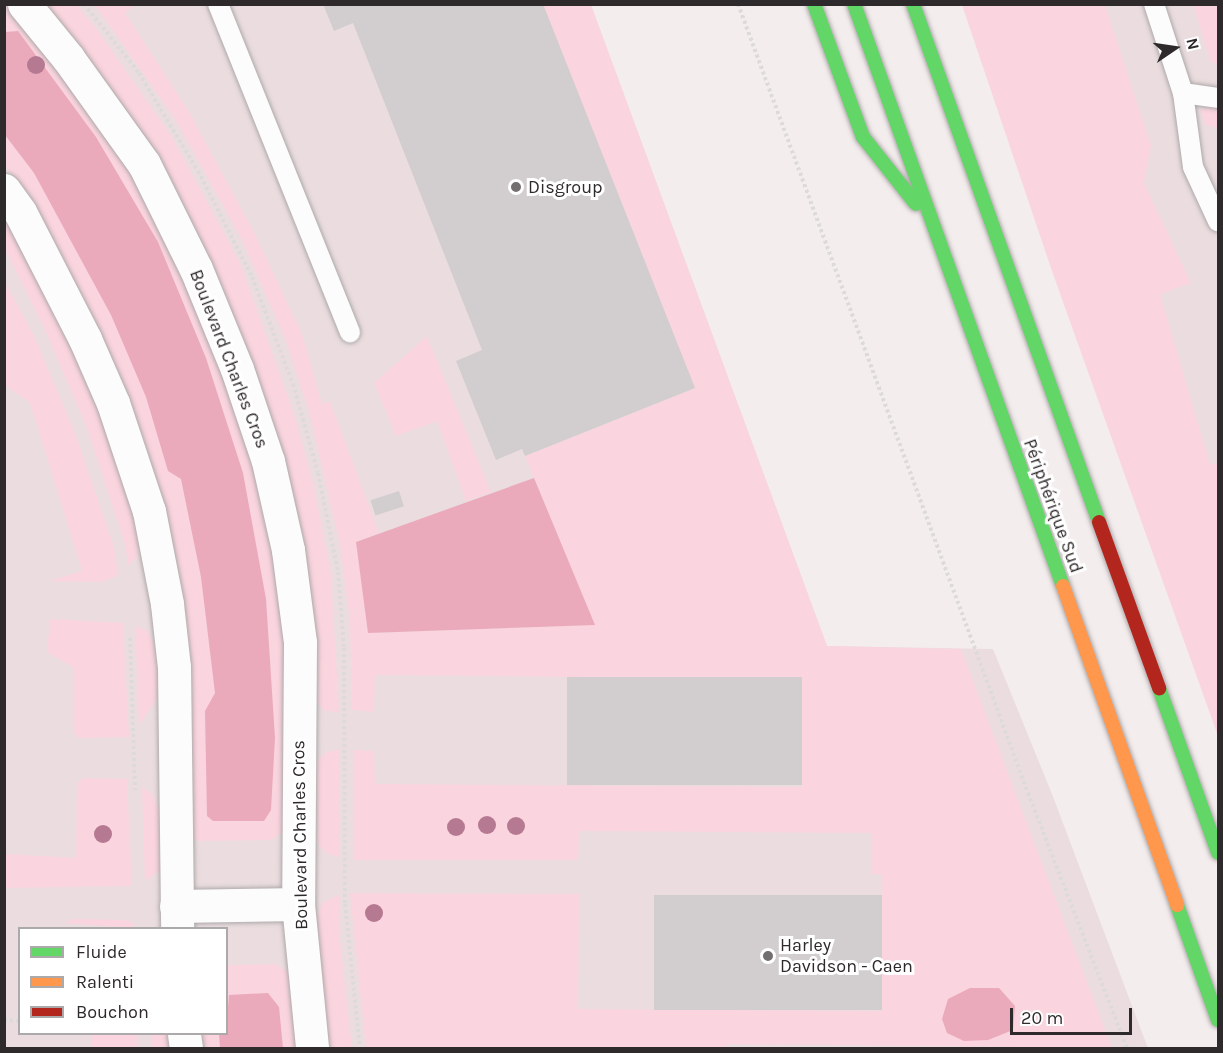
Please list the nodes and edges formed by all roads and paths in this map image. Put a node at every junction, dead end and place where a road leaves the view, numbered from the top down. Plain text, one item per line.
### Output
1 (24, 4) edge
2 (218, 4) edge
3 (738, 4) edge
4 (814, 4) edge
5 (854, 4) edge
6 (912, 4) edge
7 (1154, 4) edge
8 (1183, 93) junction
9 (1218, 98) edge
10 (4, 190) edge
11 (1218, 220) edge
12 (932, 224) junction
13 (350, 332) dead end
14 (130, 626) dead end
15 (135, 801) dead end
16 (1218, 853) edge
17 (298, 904) junction
18 (177, 917) edge
19 (1218, 1020) edge
20 (312, 1048) edge
21 (1127, 1048) edge

1 - 17 street, Boulevard Charles Cros
2 - 13 lane
3 - 21 path
4 - 12 highway
5 - 12 highway, Périphérique Sud
6 - 16 highway, Périphérique Sud
7 - 8 lane
8 - 9 lane
8 - 11 lane
10 - 18 street
12 - 19 highway, Périphérique Sud
14 - 15 path
17 - 18 street
17 - 20 street, Boulevard Charles Cros

